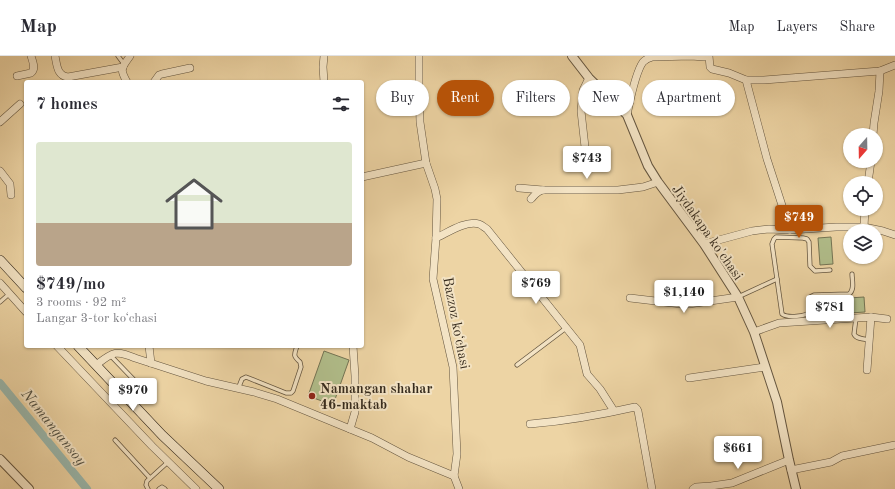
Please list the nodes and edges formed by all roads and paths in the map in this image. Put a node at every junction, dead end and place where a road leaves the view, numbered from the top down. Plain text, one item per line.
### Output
1 (31, 56) edge
2 (55, 56) edge
3 (118, 56) edge
4 (130, 56) edge
5 (324, 56) edge
6 (420, 56) edge
7 (572, 56) edge
8 (709, 56) edge
9 (123, 66) junction
10 (895, 66) edge
11 (190, 68) dead end
12 (880, 71) junction
13 (17, 76) dead end
14 (589, 78) joint
15 (127, 80) edge
16 (155, 80) edge
17 (324, 80) edge
18 (746, 80) junction
19 (634, 86) edge
20 (20, 104) dead end
21 (627, 116) edge
22 (0, 122) edge
23 (874, 128) edge
24 (426, 163) junction
25 (577, 163) dead end
26 (0, 171) edge
27 (364, 177) edge
28 (658, 182) junction
29 (519, 188) dead end
30 (543, 190) junction
31 (11, 195) dead end
32 (531, 200) dead end
33 (843, 227) edge
34 (790, 230) junction
35 (883, 231) edge
36 (895, 235) edge
37 (436, 238) junction
38 (704, 244) junction
39 (0, 260) edge
40 (830, 270) dead end
41 (852, 274) dead end
42 (777, 279) junction
43 (0, 283) edge
44 (24, 286) edge
45 (9, 294) junction
46 (738, 297) junction
47 (630, 298) dead end
48 (0, 302) edge
49 (24, 310) edge
50 (871, 317) junction
51 (856, 318) junction
52 (887, 319) dead end
53 (566, 327) junction
54 (754, 332) junction
55 (870, 340) junction
56 (59, 348) edge
57 (80, 348) edge
58 (149, 348) edge
59 (297, 348) edge
60 (353, 348) edge
61 (110, 355) junction
62 (151, 363) junction
63 (96, 365) junction
64 (517, 365) dead end
65 (765, 367) junction
66 (867, 370) dead end
67 (689, 378) dead end
68 (137, 383) dead end
69 (238, 388) junction
70 (614, 411) junction
71 (530, 424) dead end
72 (350, 429) junction
73 (115, 440) dead end
74 (895, 445) edge
75 (0, 459) edge
76 (789, 460) junction
77 (168, 462) junction
78 (791, 470) junction
79 (454, 476) junction
80 (150, 478) junction
81 (711, 488) edge
82 (29, 489) edge
83 (148, 489) edge
84 (159, 489) edge
85 (165, 489) edge
86 (196, 489) edge
87 (219, 489) edge
88 (459, 489) edge
89 (652, 489) edge
90 (693, 489) edge
91 (796, 489) edge

1 - 13 street
2 - 9 street
3 - 9 lane
4 - 9 street
5 - 17 street
6 - 24 street, Bazzoz koʻchasi
7 - 14 street, Jiydakapa ko'chasi
8 - 18 street
8 - 19 street
9 - 15 street
10 - 12 street
11 - 16 street
12 - 18 street
12 - 23 street
14 - 25 street
18 - 34 street
20 - 22 street
21 - 28 street, Jiydakapa ko'chasi
24 - 27 street
24 - 37 street, Bazzoz koʻchasi
26 - 31 street
28 - 30 street
28 - 38 street, Jiydakapa ko'chasi
29 - 30 street
30 - 32 street
33 - 34 street
34 - 38 street
35 - 36 street
37 - 53 street
37 - 79 street, Bazzoz koʻchasi
38 - 46 street, Jiydakapa ko'chasi
39 - 44 main road
40 - 42 lane
41 - 42 lane
42 - 46 lane
43 - 45 street
45 - 48 lane
45 - 49 street
46 - 47 street
46 - 54 street, Jiydakapa ko'chasi
50 - 51 street
50 - 52 street
50 - 55 street
51 - 54 street
51 - 55 lane
53 - 64 lane
53 - 70 street
54 - 65 street, Jiydakapa ko'chasi
55 - 66 street
56 - 77 street
57 - 63 main road
58 - 62 street
59 - 69 lane
60 - 72 street
61 - 62 street
61 - 63 street
61 - 68 lane
62 - 69 street
63 - 87 main road
65 - 67 street
65 - 76 street, Jiydakapa ko'chasi
69 - 72 street
70 - 71 street
70 - 89 street
72 - 79 street
73 - 80 lane
74 - 78 street
75 - 82 street
76 - 78 street, Jiydakapa ko'chasi
76 - 81 street
77 - 80 lane
77 - 86 street
78 - 91 street, Jiydakapa ko'chasi
79 - 88 street
80 - 83 lane
81 - 90 street
84 - 85 lane

